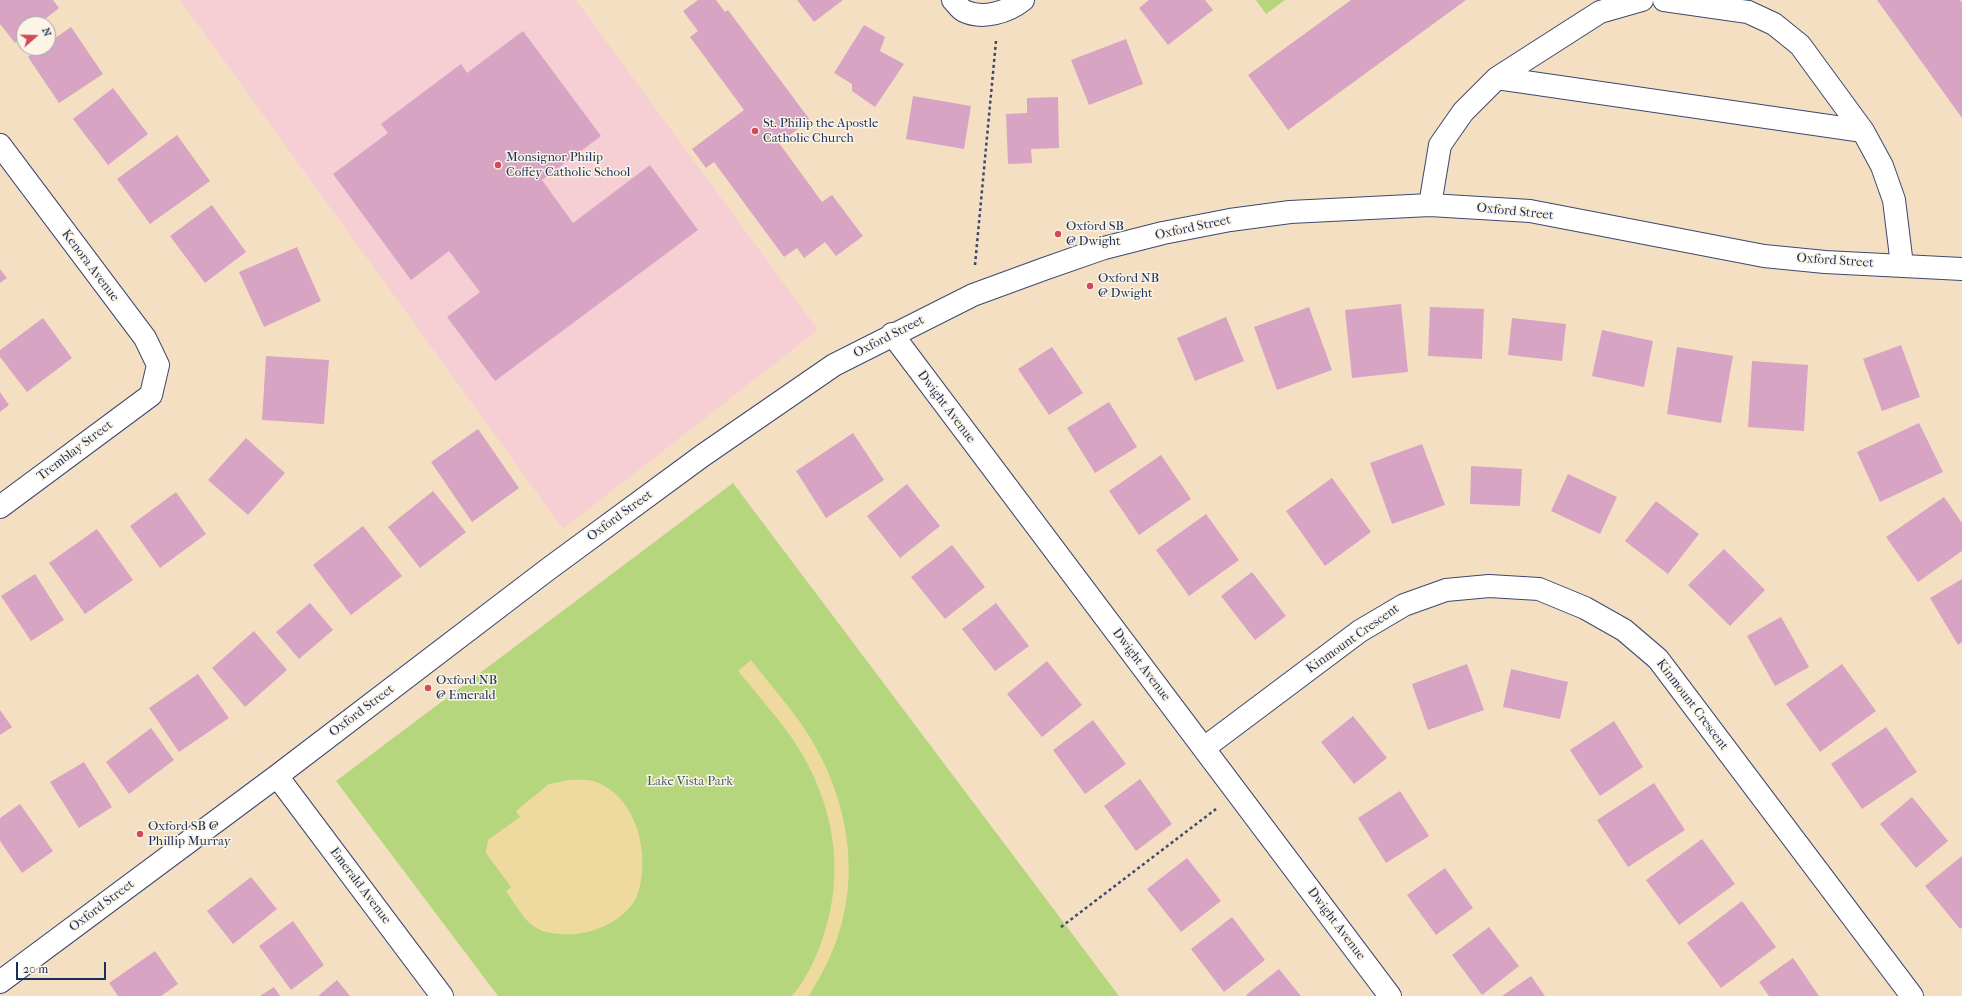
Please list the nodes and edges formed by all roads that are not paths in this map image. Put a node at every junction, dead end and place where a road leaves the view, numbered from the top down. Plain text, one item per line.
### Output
1 (953, 0) edge
2 (1023, 0) edge
3 (1642, 0) edge
4 (1664, 0) edge
5 (1496, 78) junction
6 (1863, 131) junction
7 (0, 145) edge
8 (1430, 205) junction
9 (1902, 265) junction
10 (1962, 269) edge
11 (892, 334) junction
12 (151, 394) joint
13 (0, 507) edge
14 (1204, 748) junction
15 (277, 776) junction
16 (0, 982) edge
17 (0, 990) edge
18 (5, 996) edge
19 (442, 996) edge
20 (1390, 996) edge
21 (1912, 996) edge

1 - 2 street
3 - 5 street
4 - 6 street
5 - 6 street
5 - 8 street
6 - 9 street
7 - 12 street, Kenora Avenue
8 - 9 street, Oxford Street
8 - 11 street, Oxford Street
9 - 10 street, Oxford Street
11 - 14 street, Dwight Avenue
11 - 15 street, Oxford Street
12 - 13 street, Tremblay Street
14 - 20 street, Dwight Avenue
14 - 21 street, Kinmount Crescent
15 - 16 street, Oxford Street
15 - 19 street, Emerald Avenue
17 - 18 street

